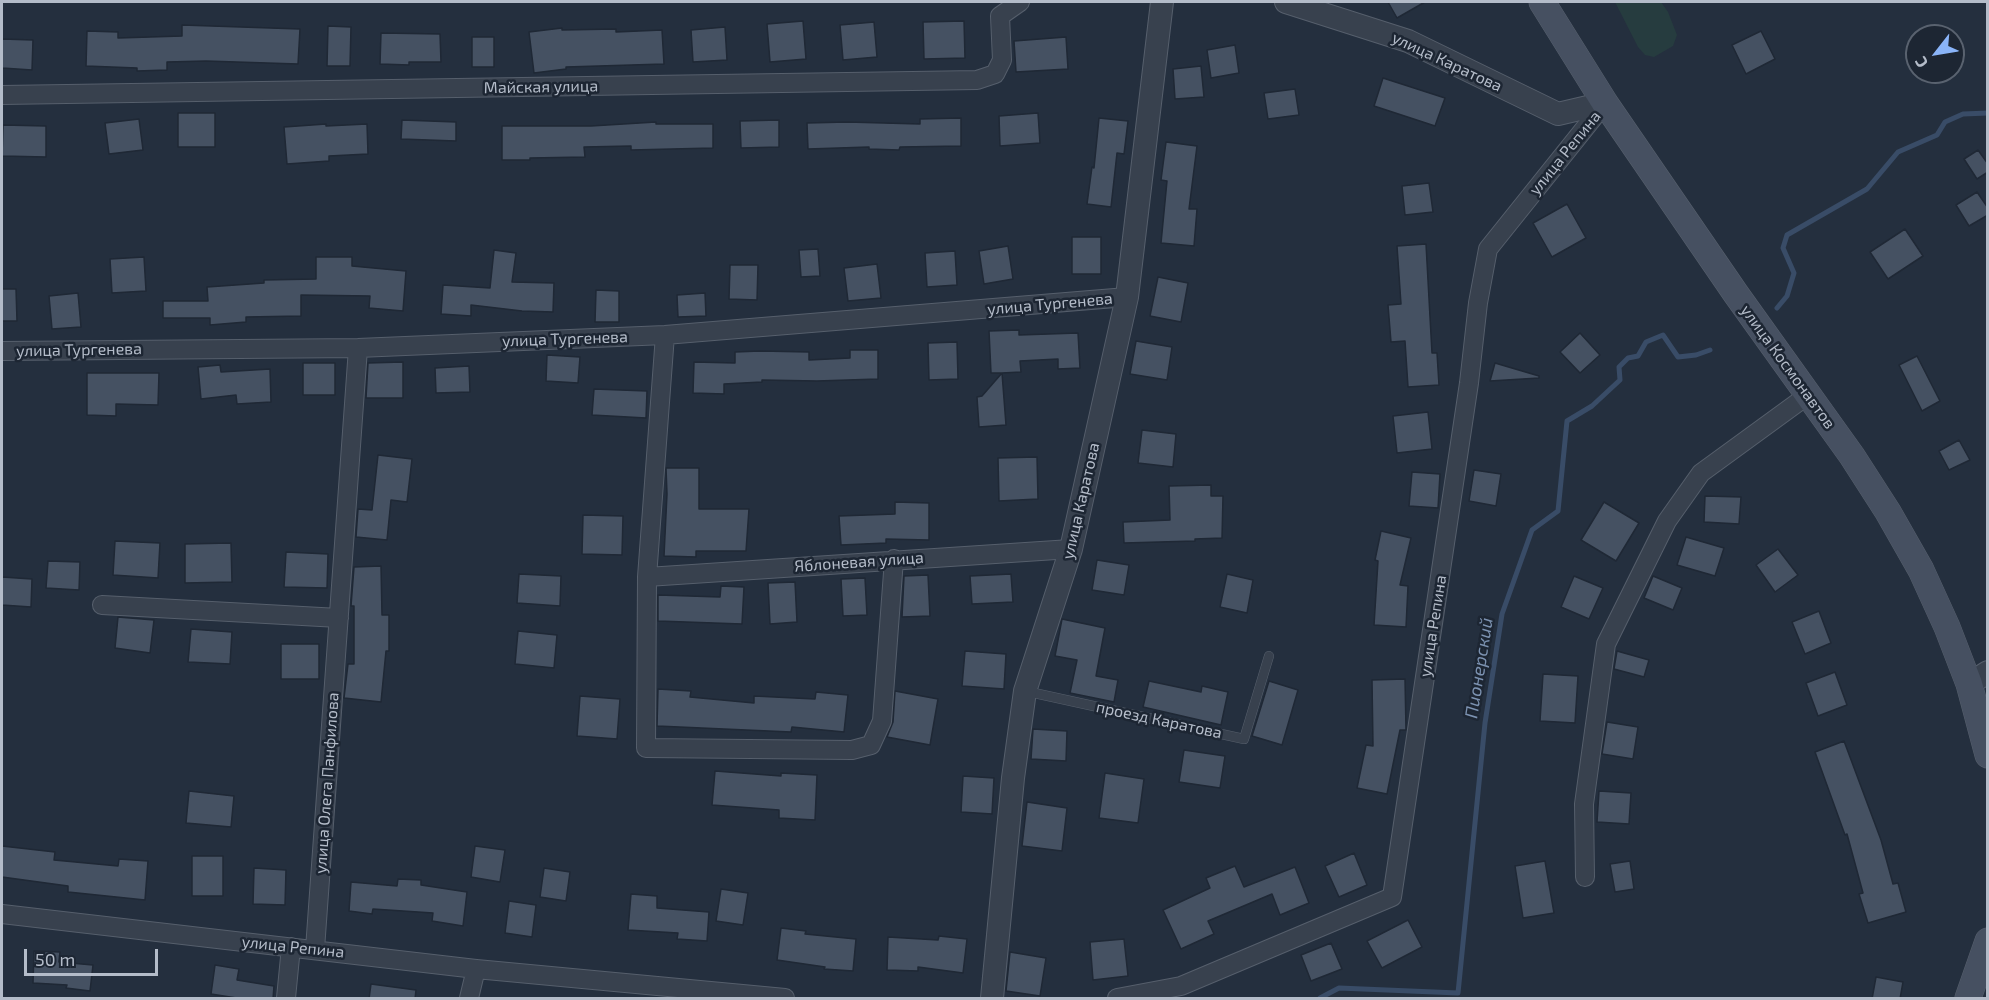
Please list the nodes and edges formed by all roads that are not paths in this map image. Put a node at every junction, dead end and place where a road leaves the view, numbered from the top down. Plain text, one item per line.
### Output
1 (1020, 2) edge
2 (1162, 2) edge
3 (1286, 2) edge
4 (1542, 2) edge
5 (2, 95) edge
6 (1605, 103) junction
7 (1127, 297) junction
8 (665, 335) junction
9 (358, 348) junction
10 (2, 351) edge
11 (1808, 395) junction
12 (1071, 549) junction
13 (894, 560) junction
14 (647, 577) junction
15 (102, 605) dead end
16 (339, 618) junction
17 (1269, 656) dead end
18 (1978, 678) edge
19 (1026, 691) junction
20 (1988, 755) edge
21 (1585, 877) dead end
22 (2, 914) edge
23 (1988, 941) edge
24 (291, 947) junction
25 (315, 949) junction
26 (476, 969) junction
27 (628, 992) edge
28 (286, 999) edge
29 (469, 999) edge
30 (785, 999) edge
31 (992, 999) edge
32 (1117, 999) edge
33 (1968, 999) edge

1 - 5 street, Майская улица
2 - 7 street, улица Каратова
3 - 6 street, улица Каратова
4 - 6 main road, улица Космонавтов
6 - 11 main road, улица Космонавтов
6 - 32 street, улица Репина
7 - 8 street, улица Тургенева
7 - 12 street, улица Каратова
8 - 9 street, улица Тургенева
8 - 14 street
9 - 10 street, улица Тургенева
9 - 16 street, улица Олега Панфилова
11 - 18 main road, улица Космонавтов
11 - 21 street
12 - 13 street, Яблоневая улица
12 - 19 street, улица Каратова
13 - 14 street, Яблоневая улица
13 - 14 street
15 - 16 street
16 - 25 street, улица Олега Панфилова
17 - 19 lane, проезд Каратова
18 - 20 main road, улица Космонавтов
19 - 31 street, улица Каратова
22 - 24 street, улица Репина
23 - 33 main road
24 - 25 street, улица Репина
24 - 28 street
25 - 26 street, улица Репина
26 - 27 street, улица Репина
26 - 29 street
27 - 30 street, улица Репина

